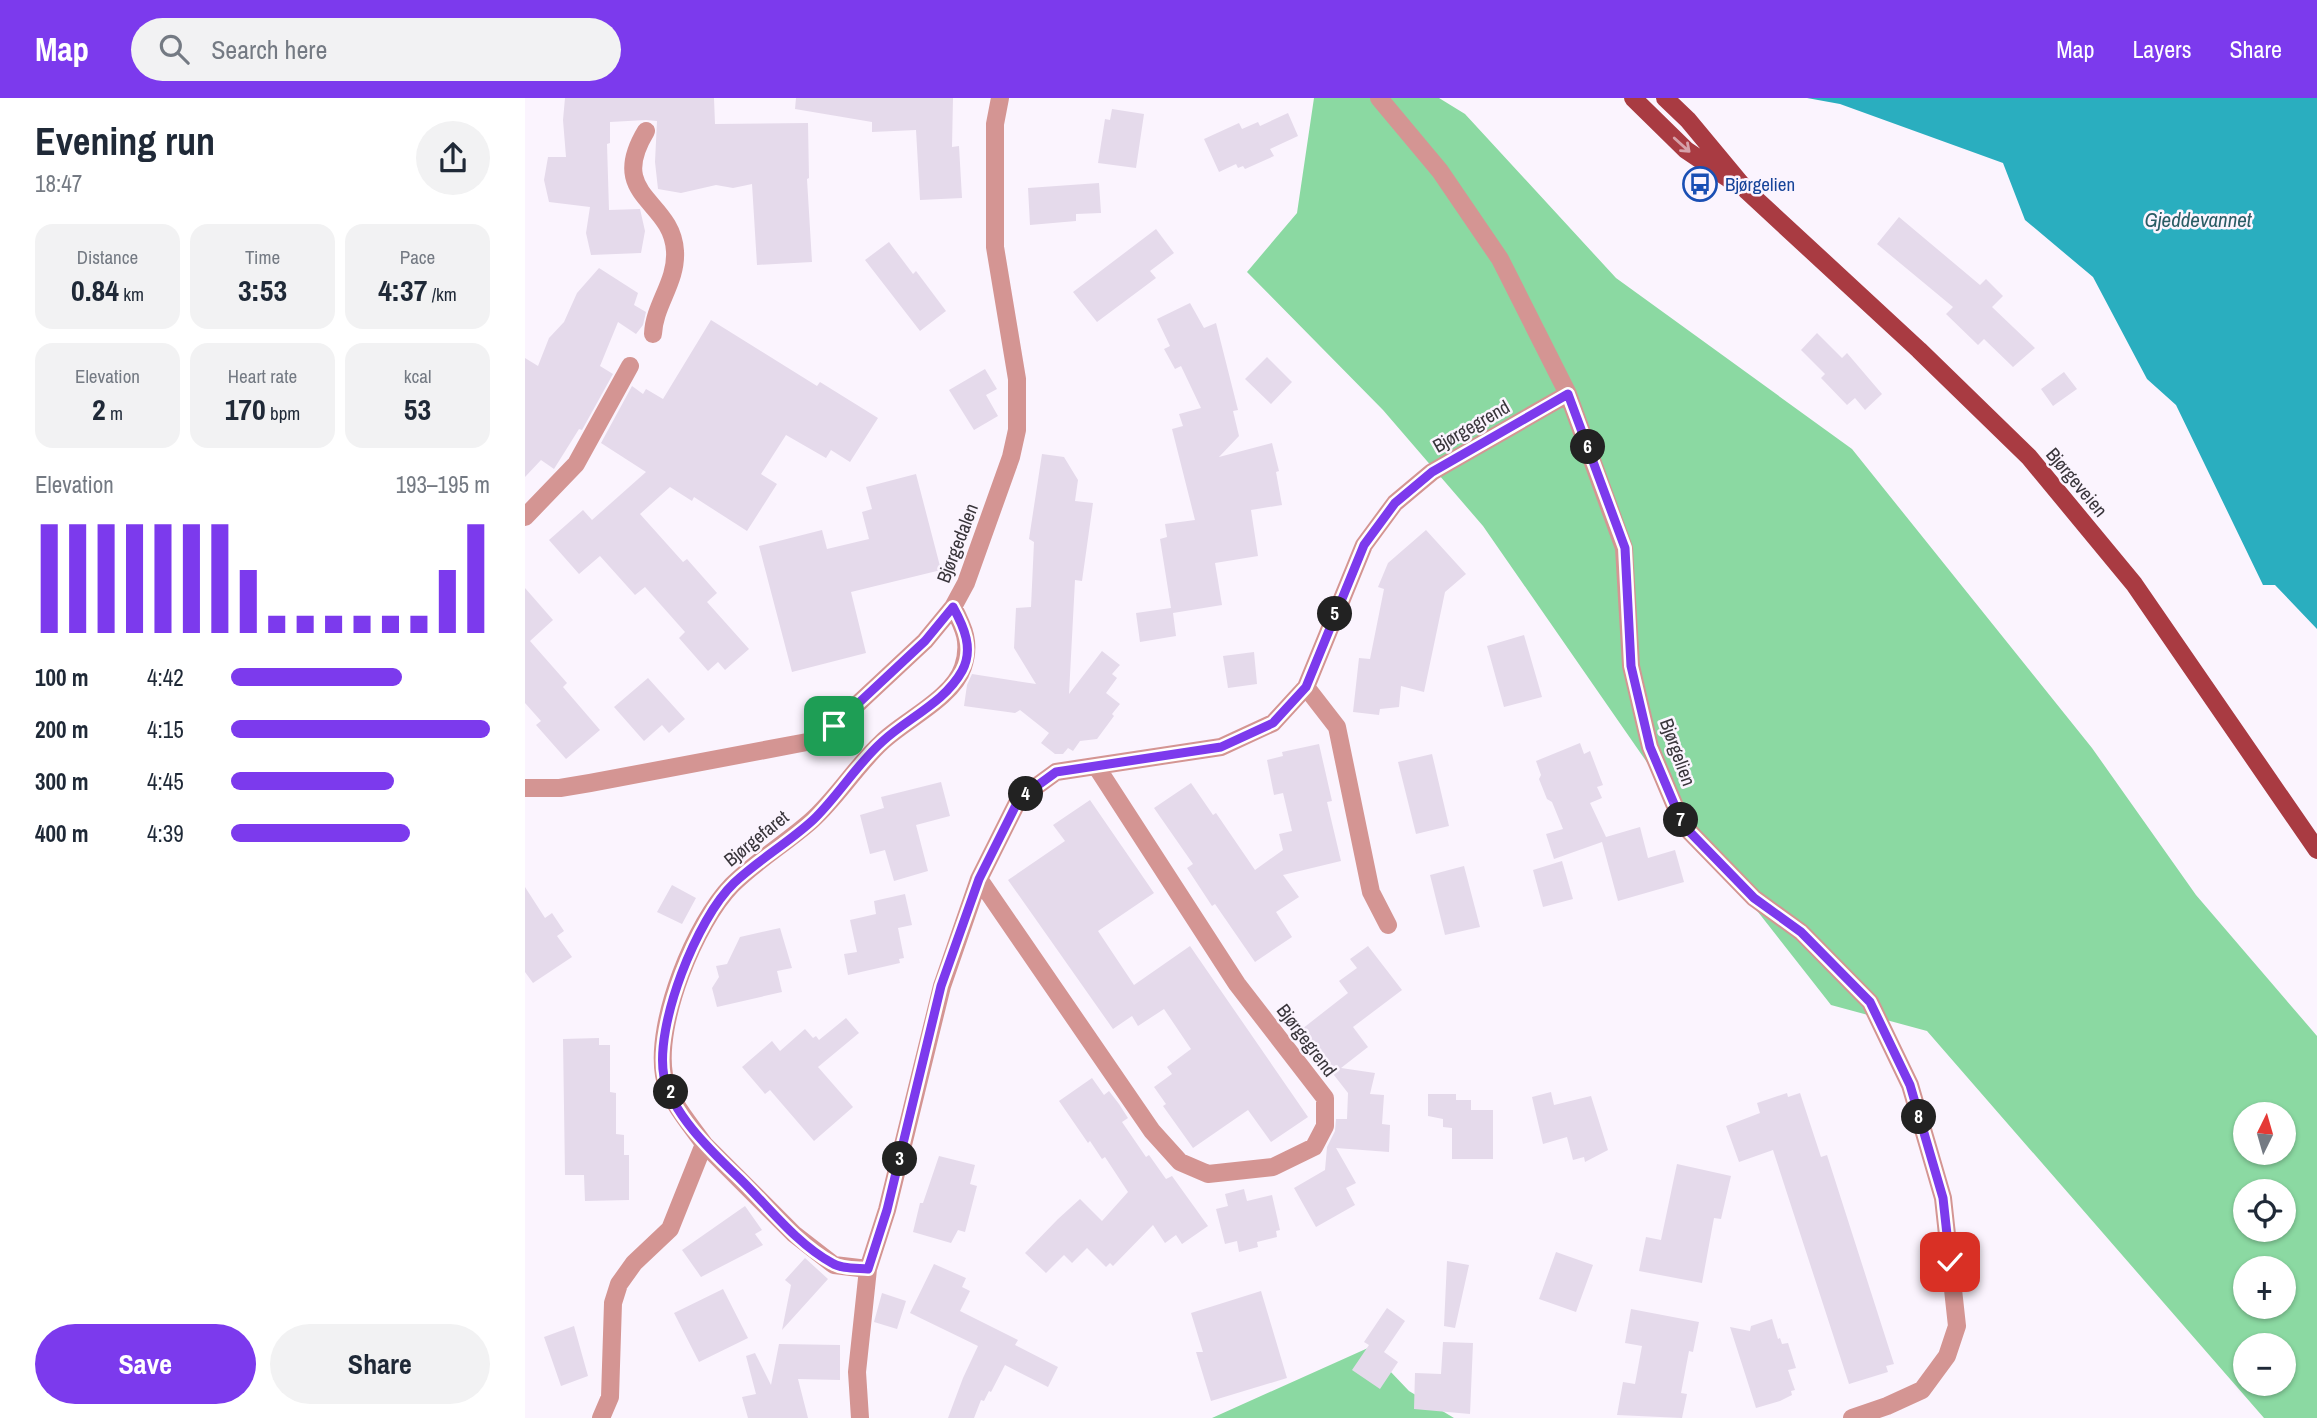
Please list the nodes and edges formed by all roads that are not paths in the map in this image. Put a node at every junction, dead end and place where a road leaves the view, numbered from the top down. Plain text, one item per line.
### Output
1 (1000, 98) edge
2 (1379, 98) edge
3 (1633, 98) edge
4 (1665, 98) edge
5 (646, 131) dead end
6 (1747, 191) junction
7 (653, 334) dead end
8 (631, 366) dead end
9 (1568, 394) junction
10 (525, 517) edge
11 (953, 607) junction
12 (1306, 687) junction
13 (1095, 766) junction
14 (525, 788) edge
15 (2317, 850) edge
16 (979, 879) junction
17 (1388, 925) dead end
18 (704, 1144) junction
19 (868, 1269) junction
20 (601, 1418) edge
21 (860, 1418) edge
22 (1852, 1418) edge

1 - 11 street, Bjørgedalen
2 - 9 street, Bjørgelien
3 -> 6 main road, Bjørgeveien
4 - 6 main road, Bjørgeveien
5 - 7 street
6 - 15 main road, Bjørgeveien
8 - 10 street
9 - 12 street, Bjørgegrend
9 - 22 street, Bjørgelien
11 - 14 street, Bjørgedalen
11 - 18 street, Bjørgefaret
12 - 13 street, Bjørgegrend
12 - 17 street
13 - 16 street, Bjørgegrend
13 - 16 street, Bjørgegrend
16 - 19 street, Bjørgegrend
18 - 19 street, Bjørgefaret
18 - 20 street
19 - 21 street, Bjørgegrend

